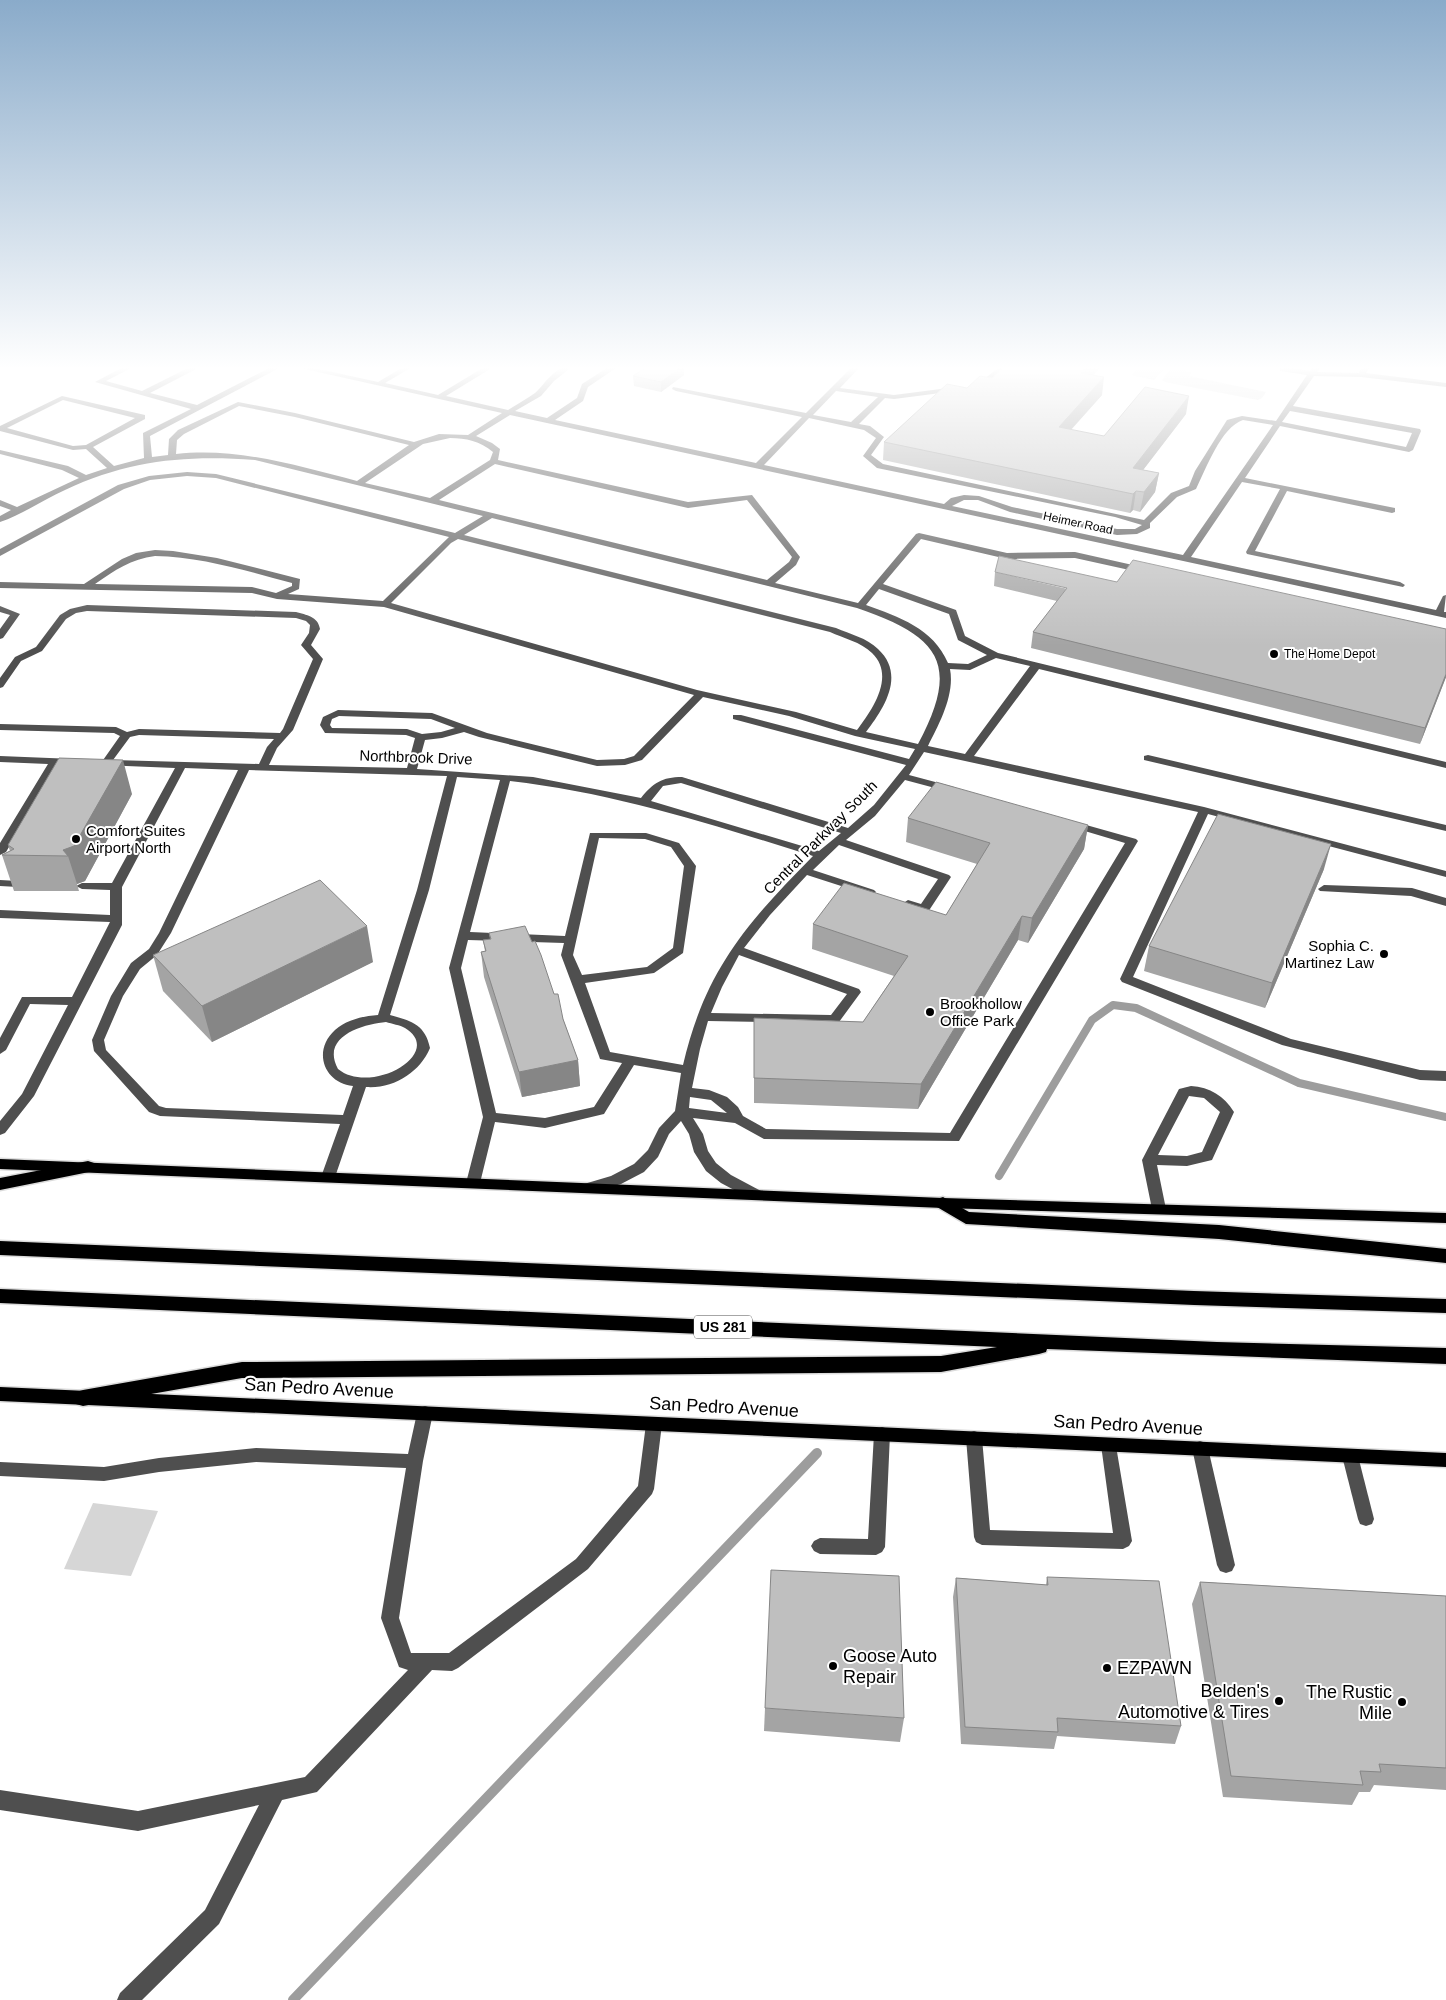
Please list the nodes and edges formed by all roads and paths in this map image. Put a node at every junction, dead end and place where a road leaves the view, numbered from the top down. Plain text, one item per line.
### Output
1 (30, 459) edge
2 (102, 459) edge
3 (147, 459) edge
4 (261, 459) edge
5 (395, 459) edge
6 (734, 459) edge
7 (765, 459) edge
8 (871, 459) edge
9 (1207, 459) edge
10 (1253, 459) edge
11 (494, 461) joint
12 (760, 465) junction
13 (111, 468) junction
14 (84, 477) junction
15 (1240, 479) junction
16 (359, 483) junction
17 (1285, 488) junction
18 (432, 501) junction
19 (0, 503) edge
20 (946, 506) junction
21 (18, 510) junction
22 (1392, 510) dead end
23 (490, 516) junction
24 (0, 519) edge
25 (1146, 523) junction
26 (454, 536) junction
27 (0, 553) edge
28 (1185, 559) junction
29 (1151, 572) edge
30 (1343, 573) junction
31 (0, 584) edge
32 (768, 584) junction
33 (1400, 584) dead end
34 (878, 585) junction
35 (87, 586) junction
36 (1340, 592) junction
37 (276, 596) junction
38 (1446, 598) edge
39 (385, 604) junction
40 (860, 606) junction
41 (0, 609) edge
42 (1442, 614) edge
43 (0, 636) edge
44 (995, 655) junction
45 (1037, 664) junction
46 (944, 666) junction
47 (0, 685) edge
48 (701, 693) junction
49 (737, 717) dead end
50 (0, 726) edge
51 (465, 728) junction
52 (859, 734) junction
53 (126, 735) junction
54 (283, 736) junction
55 (421, 737) junction
56 (921, 746) junction
57 (968, 757) junction
58 (1148, 758) dead end
59 (0, 759) edge
60 (55, 761) junction
61 (97, 762) junction
62 (912, 763) junction
63 (182, 765) junction
64 (1446, 765) edge
65 (245, 767) junction
66 (262, 768) junction
67 (411, 772) junction
68 (453, 773) junction
69 (902, 776) junction
70 (506, 777) junction
71 (959, 792) edge
72 (644, 802) junction
73 (1204, 810) junction
74 (1055, 819) edge
75 (1446, 828) edge
76 (849, 832) junction
77 (837, 841) junction
78 (0, 852) edge
79 (821, 855) junction
80 (806, 871) junction
81 (1446, 874) edge
82 (0, 883) edge
83 (18, 884) edge
84 (82, 886) dead end
85 (116, 887) junction
86 (1324, 889) dead end
87 (878, 894) edge
88 (897, 900) edge
89 (1446, 902) edge
90 (0, 914) edge
91 (116, 918) junction
92 (464, 936) junction
93 (570, 940) junction
94 (736, 950) junction
95 (578, 980) junction
96 (76, 1001) junction
97 (704, 1017) junction
98 (383, 1018) junction
99 (0, 1050) edge
100 (629, 1062) junction
101 (688, 1070) junction
102 (1446, 1076) edge
103 (361, 1083) junction
104 (684, 1092) junction
105 (682, 1112) junction
106 (490, 1117) junction
107 (738, 1118) junction
108 (348, 1120) junction
109 (0, 1130) edge
110 (1149, 1160) junction
111 (0, 1164) edge
112 (88, 1168) junction
113 (328, 1177) junction
114 (473, 1183) junction
115 (0, 1184) edge
116 (589, 1188) junction
117 (756, 1195) junction
118 (943, 1203) junction
119 (1159, 1209) junction
120 (1446, 1218) edge
121 (0, 1248) edge
122 (1446, 1256) edge
123 (0, 1296) edge
124 (1446, 1306) edge
125 (1067, 1342) junction
126 (1446, 1356) edge
127 (0, 1394) edge
128 (83, 1398) junction
129 (425, 1413) junction
130 (654, 1424) junction
131 (882, 1434) junction
132 (974, 1438) junction
133 (1110, 1444) junction
134 (1200, 1448) junction
135 (1350, 1456) junction
136 (1446, 1460) edge
137 (415, 1461) junction
138 (0, 1469) edge
139 (1366, 1519) dead end
140 (820, 1546) dead end
141 (1226, 1565) dead end
142 (429, 1661) junction
143 (276, 1792) junction
144 (0, 1800) edge
145 (127, 2000) edge

1 - 14 street
2 - 13 street
3 - 13 street
4 - 16 street
5 - 16 street
6 - 12 street, Heimer Road
7 - 12 street
8 - 25 street
9 - 25 street
10 - 15 street
11 - 18 street
11 - 32 street
12 - 20 street, Heimer Road
13 - 14 street
14 - 21 street
15 - 17 street
15 - 28 street
16 - 18 street
17 - 22 street
17 - 30 street
18 - 23 street
19 - 21 street
20 - 25 street
20 - 28 street, Heimer Road
21 - 24 street
23 - 26 street
23 - 32 street
26 - 27 street
26 - 39 street
26 - 52 street
28 - 36 street, Heimer Road
29 - 34 street
30 - 33 street
30 - 36 street
31 - 35 street
32 - 40 street
34 - 40 street
34 - 44 street
35 - 37 street
35 - 37 street
36 - 42 street, Heimer Road
37 - 39 street
38 - 42 street
39 - 48 street
40 - 46 street
41 - 43 street
44 - 45 street
44 - 46 street
45 - 57 street
45 - 64 street
46 - 56 street, Central Parkway South
47 - 54 street
48 - 51 street
48 - 52 street
49 - 62 street
50 - 53 street
51 - 55 street
51 - 55 street
52 - 56 street
53 - 54 street
53 - 61 street
54 - 66 street
55 - 67 street
56 - 57 street
56 - 62 street, Central Parkway South
57 - 73 street
58 - 75 street
59 - 60 street, Northbrook Drive
60 - 61 street, Northbrook Drive
60 - 78 street
61 - 63 street, Northbrook Drive
62 - 69 street, Central Parkway South
63 - 65 street, Northbrook Drive
63 - 85 street
65 - 66 street, Northbrook Drive
65 - 108 street
66 - 67 street, Northbrook Drive
67 - 68 street, Northbrook Drive
68 - 70 street, Northbrook Drive
68 - 98 street
69 - 71 street
69 - 76 street, Central Parkway South
70 - 72 street, Northbrook Drive
70 - 92 street
72 - 76 street
72 - 79 street, Northbrook Drive
73 - 81 street
73 - 102 street
74 - 107 street
76 - 77 street, Central Parkway South
77 - 79 street, Central Parkway South
77 - 88 street
79 - 80 street, Central Parkway South
80 - 87 street
80 - 94 street, Central Parkway South
82 - 83 street
84 - 85 street
85 - 91 street
86 - 89 street
90 - 91 street
91 - 96 street
92 - 93 street
92 - 106 street
93 - 95 street
93 - 95 street
94 - 97 street, Central Parkway South
94 - 97 street
95 - 100 street
96 - 99 street
96 - 109 street
97 - 101 street, Central Parkway South
98 - 103 street
98 - 103 street
100 - 101 street
100 - 106 street
101 - 104 street, Central Parkway South
103 - 108 street
104 - 105 street, Central Parkway South
104 - 107 street
105 - 107 street
105 - 116 street
105 - 117 street
106 - 114 street
108 - 113 street
110 - 110 street
110 - 119 street
111 - 112 main road
112 - 113 main road
112 - 115 highway
113 - 114 main road
114 - 116 main road
116 - 117 main road
117 - 118 main road
118 - 119 main road
118 - 122 highway
119 - 120 main road
121 - 124 highway
123 - 125 highway, US 281
125 - 126 highway, US 281
125 - 128 highway
127 - 128 main road, San Pedro Avenue
128 - 129 main road, San Pedro Avenue
129 - 130 main road, San Pedro Avenue
129 - 137 street
130 - 131 main road, San Pedro Avenue
130 - 142 street
131 - 132 main road, San Pedro Avenue
131 - 140 street
132 - 133 main road, San Pedro Avenue
132 - 133 street
133 - 134 main road, San Pedro Avenue
134 - 135 main road, San Pedro Avenue
134 - 141 street
135 - 136 main road, San Pedro Avenue
135 - 139 street
137 - 138 street
137 - 142 street
142 - 143 street
143 - 144 street
143 - 145 street

